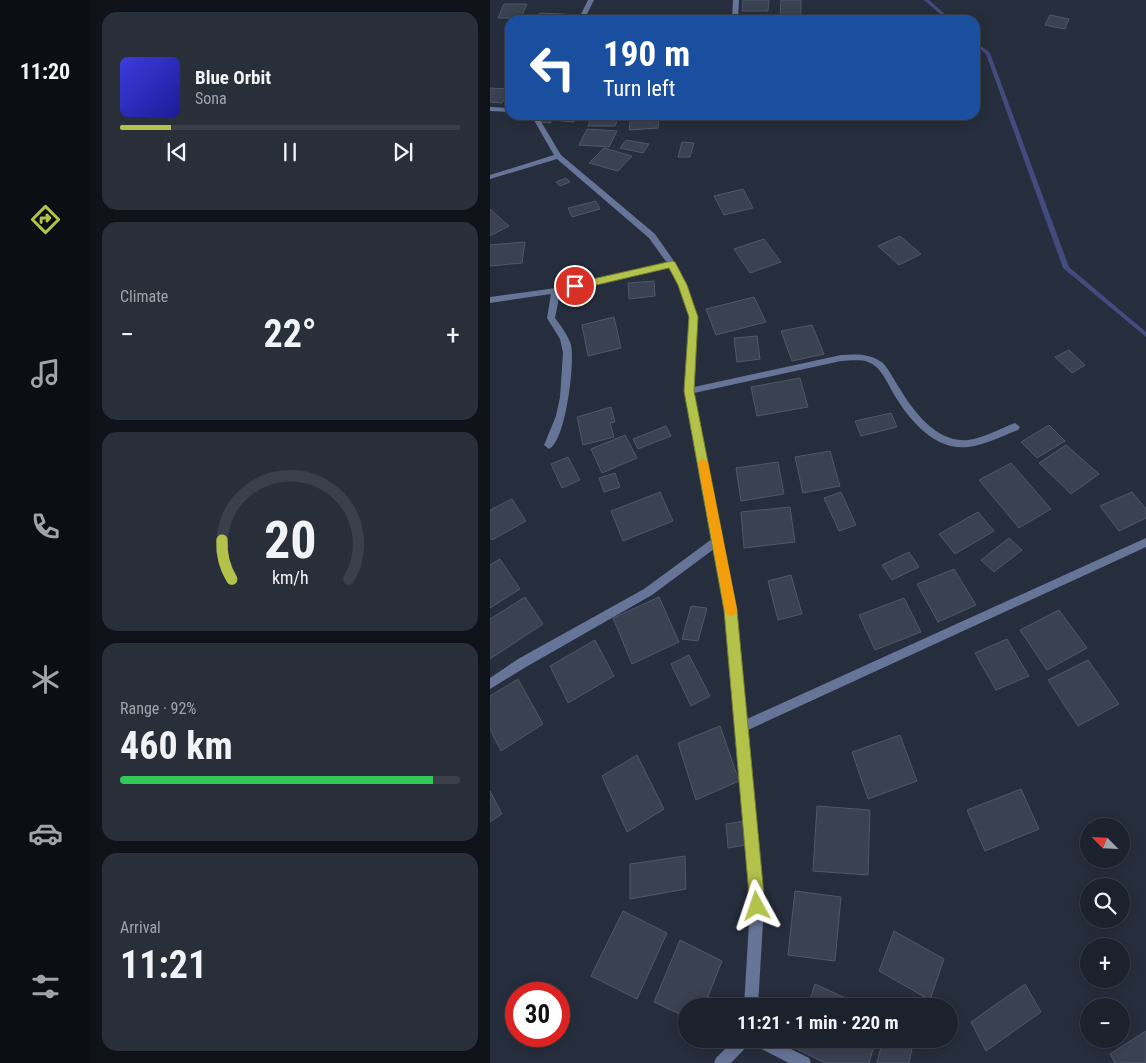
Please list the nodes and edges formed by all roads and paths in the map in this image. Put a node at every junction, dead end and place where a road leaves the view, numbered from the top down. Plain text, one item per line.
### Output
1 (591, 0) edge
2 (736, 0) edge
3 (584, 15) edge
4 (735, 15) edge
5 (490, 109) edge
6 (505, 110) edge
7 (537, 120) edge
8 (558, 156) junction
9 (490, 177) edge
10 (672, 264) junction
11 (556, 291) junction
12 (490, 300) edge
13 (689, 391) junction
14 (1015, 427) dead end
15 (549, 446) dead end
16 (718, 540) junction
17 (1146, 542) edge
18 (490, 684) edge
19 (742, 727) junction
20 (751, 998) edge
21 (736, 1048) edge
22 (775, 1048) edge
23 (721, 1063) edge
24 (804, 1063) edge

1 - 3 street
2 - 4 street
5 - 6 street
7 - 8 street
8 - 9 street
8 - 10 street
10 - 11 street
10 - 13 street
11 - 12 street
11 - 15 street
13 - 14 street
13 - 16 street
16 - 18 street
16 - 19 street
17 - 19 street
19 - 20 street
21 - 23 street
22 - 24 street

